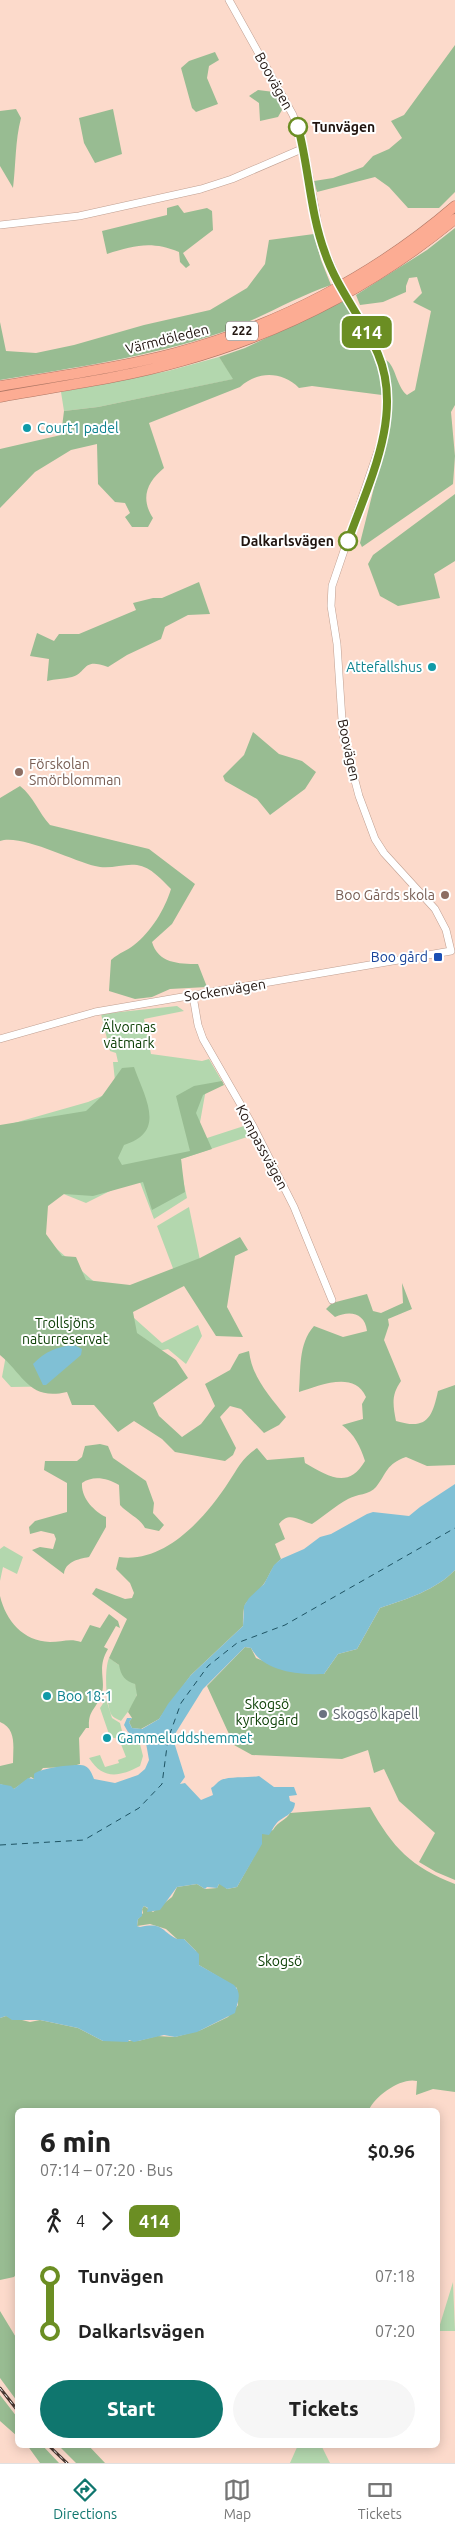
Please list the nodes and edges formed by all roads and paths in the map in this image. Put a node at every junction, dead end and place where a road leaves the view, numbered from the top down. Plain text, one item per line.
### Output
1 (229, 0) edge
2 (304, 148) junction
3 (455, 206) edge
4 (455, 219) edge
5 (0, 225) edge
6 (338, 281) dead end
7 (348, 299) dead end
8 (0, 386) edge
9 (0, 397) edge
10 (451, 951) joint
11 (193, 996) junction
12 (0, 1039) edge
13 (332, 1300) dead end

1 - 2 street, Boovägen
2 - 5 street
2 - 6 street, Boovägen
3 - 8 highway, Värmdöleden / 222
4 - 9 highway, Värmdöleden / 222
7 - 10 street, Boovägen
10 - 11 street, Sockenvägen
11 - 12 street, Sockenvägen
11 - 13 street, Kompassvägen

